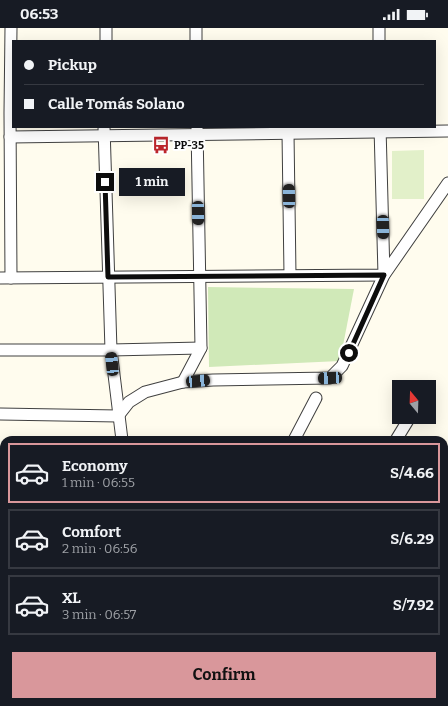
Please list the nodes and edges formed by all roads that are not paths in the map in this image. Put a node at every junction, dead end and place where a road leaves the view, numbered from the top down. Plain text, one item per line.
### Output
1 (11, 28) edge
2 (106, 28) edge
3 (196, 28) edge
4 (379, 28) edge
5 (106, 40) edge
6 (196, 40) edge
7 (379, 40) edge
8 (5, 113) edge
9 (380, 129) edge
10 (197, 130) edge
11 (104, 131) edge
12 (448, 131) edge
13 (288, 133) junction
14 (10, 137) junction
15 (448, 183) edge
16 (290, 275) junction
17 (384, 275) junction
18 (200, 276) junction
19 (108, 277) junction
20 (0, 278) edge
21 (12, 278) junction
22 (201, 348) junction
23 (0, 350) edge
24 (111, 350) junction
25 (183, 382) junction
26 (316, 398) dead end
27 (0, 414) edge
28 (118, 416) junction
29 (406, 424) edge
30 (121, 436) edge
31 (296, 436) edge
32 (398, 436) edge

1 - 8 street
2 - 5 street
3 - 6 street
4 - 7 street
8 - 14 street
9 - 12 street
9 - 13 street
9 - 17 street
10 - 11 street
10 - 13 street
10 - 18 street
11 - 14 street
11 - 19 street
13 - 16 street
14 - 21 street
15 - 17 street
16 - 17 street
16 - 18 street
17 - 25 street
18 - 19 street
18 - 22 street
19 - 21 street
19 - 24 street
20 - 21 street
22 - 24 street
22 - 25 street
23 - 24 street
24 - 28 street
25 - 28 street
26 - 31 street
27 - 28 street
28 - 30 street
29 - 32 street

